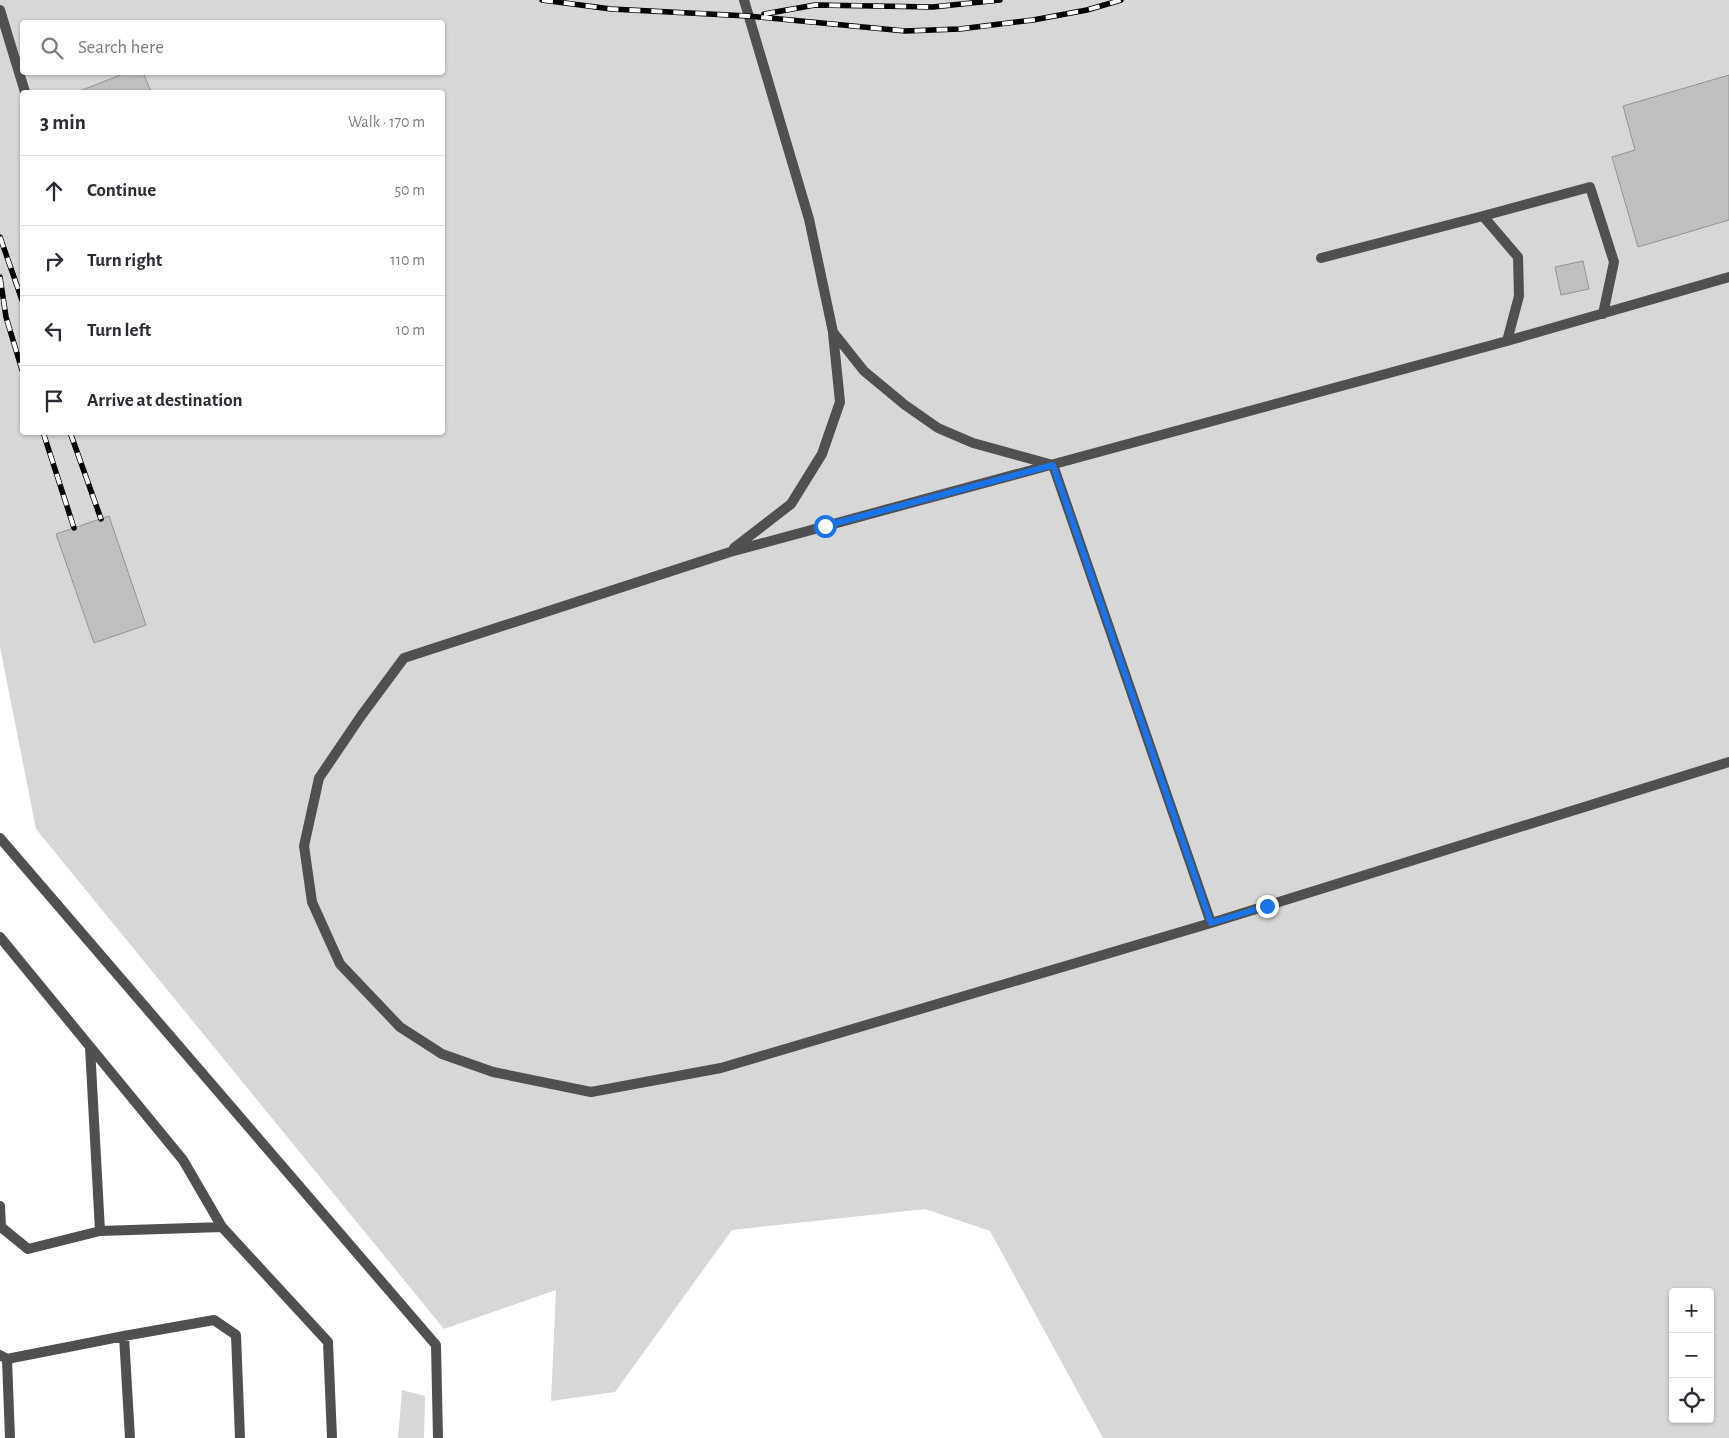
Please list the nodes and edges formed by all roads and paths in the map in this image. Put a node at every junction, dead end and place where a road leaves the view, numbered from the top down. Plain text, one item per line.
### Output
1 (744, 0) edge
2 (0, 10) edge
3 (24, 90) edge
4 (1483, 216) junction
5 (1321, 258) dead end
6 (1729, 278) edge
7 (1603, 314) junction
8 (833, 332) junction
9 (1506, 341) junction
10 (1053, 465) junction
11 (730, 552) junction
12 (1729, 762) edge
13 (0, 838) edge
14 (1211, 923) junction
15 (0, 937) edge
16 (90, 1047) junction
17 (0, 1206) edge
18 (222, 1227) junction
19 (100, 1231) junction
20 (124, 1336) junction
21 (4, 1357) edge
22 (10, 1438) edge
23 (130, 1438) edge
24 (240, 1438) edge
25 (332, 1438) edge
26 (438, 1438) edge

1 - 8 lane
2 - 3 lane
4 - 5 lane
4 - 7 lane
4 - 9 lane
6 - 7 lane
7 - 9 lane
8 - 10 lane
8 - 11 lane
9 - 10 lane
10 - 11 lane
10 - 14 lane
11 - 14 lane
12 - 14 lane
13 - 26 lane
15 - 16 lane
16 - 18 lane
16 - 19 lane
17 - 19 lane
18 - 19 lane
18 - 25 lane
20 - 21 lane
20 - 23 lane
20 - 24 lane
21 - 22 lane

